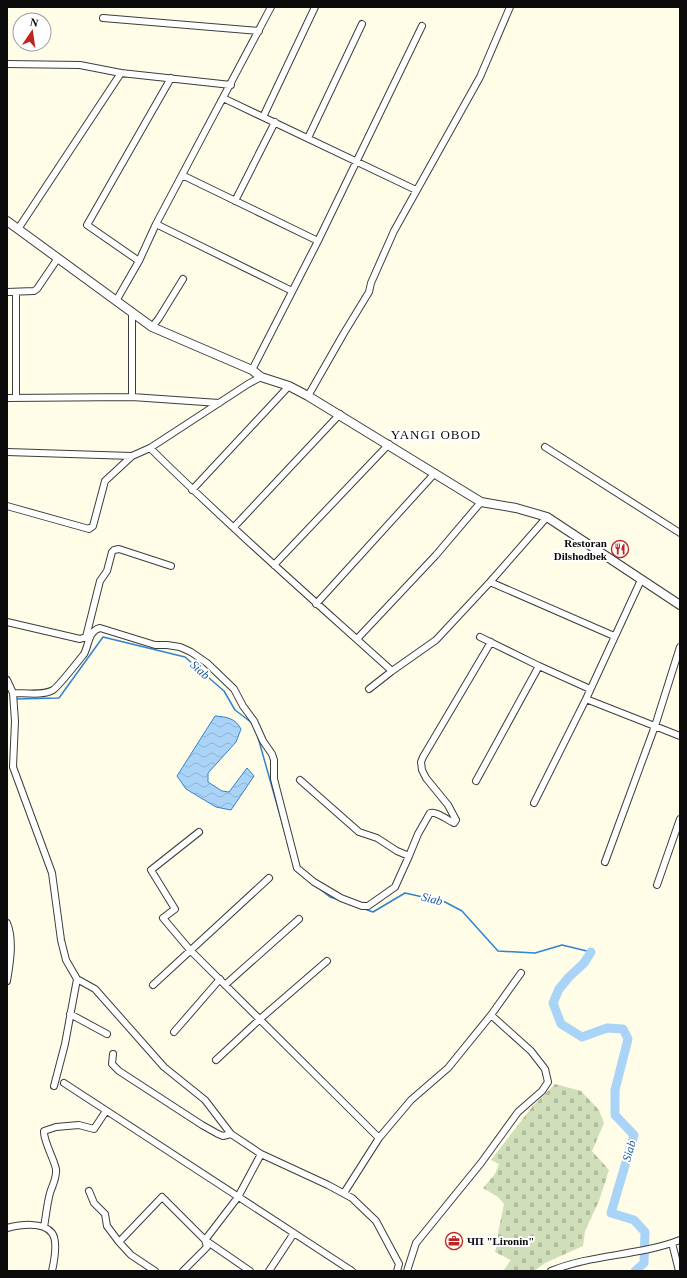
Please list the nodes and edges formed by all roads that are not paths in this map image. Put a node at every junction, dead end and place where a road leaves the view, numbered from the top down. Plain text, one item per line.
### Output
1 (271, 7) edge
2 (314, 7) edge
3 (510, 7) edge
4 (103, 18) dead end
5 (362, 24) dead end
6 (422, 26) dead end
7 (259, 31) junction
8 (7, 64) edge
9 (121, 73) junction
10 (172, 78) junction
11 (231, 85) junction
12 (223, 98) junction
13 (263, 117) junction
14 (275, 122) junction
15 (308, 138) junction
16 (356, 161) junction
17 (182, 175) junction
18 (416, 190) junction
19 (235, 201) junction
20 (7, 220) edge
21 (156, 224) junction
22 (18, 229) junction
23 (318, 241) junction
24 (58, 258) junction
25 (139, 261) junction
26 (183, 279) dead end
27 (292, 291) junction
28 (7, 292) edge
29 (16, 292) junction
30 (116, 301) junction
31 (132, 312) junction
32 (152, 327) junction
33 (252, 370) junction
34 (261, 377) junction
35 (289, 386) junction
36 (308, 396) junction
37 (16, 397) junction
38 (132, 397) junction
39 (7, 398) edge
40 (219, 403) junction
41 (340, 414) junction
42 (389, 444) junction
43 (545, 447) dead end
44 (150, 448) junction
45 (7, 452) edge
46 (132, 456) junction
47 (435, 473) junction
48 (192, 490) junction
49 (481, 502) junction
50 (7, 506) edge
51 (547, 517) junction
52 (234, 527) junction
53 (680, 533) edge
54 (274, 565) junction
55 (171, 566) dead end
56 (641, 580) junction
57 (490, 582) junction
58 (316, 604) junction
59 (680, 605) edge
60 (7, 622) edge
61 (91, 630) junction
62 (614, 636) junction
63 (480, 637) dead end
64 (357, 639) junction
65 (491, 642) junction
66 (680, 647) edge
67 (540, 666) junction
68 (392, 671) junction
69 (7, 680) edge
70 (369, 689) dead end
71 (590, 689) junction
72 (13, 693) junction
73 (586, 698) junction
74 (655, 726) junction
75 (680, 736) edge
76 (300, 780) dead end
77 (476, 781) dead end
78 (534, 803) dead end
79 (680, 819) edge
80 (199, 832) dead end
81 (409, 856) junction
82 (605, 862) dead end
83 (268, 878) dead end
84 (657, 885) dead end
85 (300, 919) dead end
86 (7, 923) edge
87 (190, 950) junction
88 (327, 961) dead end
89 (521, 973) dead end
90 (77, 978) junction
91 (220, 979) junction
92 (7, 981) edge
93 (153, 985) dead end
94 (226, 985) junction
95 (70, 1014) junction
96 (491, 1015) junction
97 (260, 1019) junction
98 (174, 1032) dead end
99 (107, 1034) dead end
100 (113, 1054) dead end
101 (216, 1060) dead end
102 (64, 1083) dead end
103 (54, 1086) dead end
104 (106, 1111) junction
105 (231, 1134) junction
106 (379, 1138) junction
107 (261, 1154) junction
108 (89, 1191) dead end
109 (344, 1193) junction
110 (238, 1197) junction
111 (44, 1227) junction
112 (7, 1228) edge
113 (294, 1233) junction
114 (205, 1240) junction
115 (680, 1240) edge
116 (119, 1242) junction
117 (669, 1244) junction
118 (52, 1271) edge
119 (155, 1271) edge
120 (183, 1271) edge
121 (250, 1271) edge
122 (269, 1271) edge
123 (352, 1271) edge
124 (397, 1271) edge
125 (407, 1271) edge
126 (551, 1271) edge
127 (679, 1271) edge

1 - 7 street
2 - 13 street
3 - 18 street
4 - 7 street
5 - 15 street
6 - 16 street
7 - 11 street
8 - 9 street
9 - 10 street
9 - 22 street
10 - 11 street
10 - 25 street
11 - 12 street
12 - 13 street
12 - 17 street
13 - 14 street
14 - 15 street
14 - 19 street
15 - 16 street
16 - 18 street
16 - 23 street
17 - 19 street
17 - 21 street
18 - 36 street
19 - 23 street
20 - 22 street
21 - 25 street
21 - 27 street
22 - 24 street
23 - 27 street
24 - 29 street
24 - 30 street
25 - 30 street
26 - 32 street
27 - 33 street
28 - 29 street
29 - 37 street
30 - 31 street
31 - 32 street
31 - 38 street
32 - 33 street
33 - 34 street
34 - 35 street
34 - 40 street
35 - 36 street
35 - 48 street
36 - 41 street
37 - 38 street
37 - 39 street
38 - 40 street
40 - 44 street
41 - 42 street
41 - 52 street
42 - 47 street
42 - 54 street
43 - 53 street
44 - 46 street
44 - 48 street
45 - 46 street
46 - 50 street
47 - 49 street
47 - 58 street
48 - 52 street
49 - 51 street
49 - 64 street
51 - 56 street
51 - 57 street
52 - 54 street
54 - 58 street
55 - 61 street
56 - 59 street
56 - 62 street
57 - 62 street
57 - 68 street
58 - 64 street
60 - 61 street
61 - 72 street
61 - 81 street
62 - 71 street
63 - 65 street
64 - 68 street
65 - 67 street
65 - 81 street
66 - 74 street
67 - 71 street
67 - 77 street
68 - 70 street
69 - 72 street
71 - 73 street
72 - 90 street
73 - 74 street
73 - 78 street
74 - 75 street
74 - 82 street
76 - 81 street
79 - 84 street
80 - 87 street
83 - 87 street
85 - 94 street
86 - 92 street
87 - 91 street
87 - 93 street
88 - 97 street
89 - 96 street
90 - 95 street
90 - 105 street
91 - 94 street
91 - 98 street
94 - 97 street
95 - 99 street
95 - 103 street
96 - 106 street
96 - 125 street
97 - 101 street
97 - 106 street
100 - 105 street
102 - 104 street
104 - 110 street
104 - 111 street
105 - 107 street
106 - 109 street
107 - 109 street
107 - 110 street
108 - 116 street
109 - 124 street
110 - 113 street
110 - 114 street
111 - 112 street
111 - 118 street
113 - 122 street
113 - 123 street
114 - 116 street
114 - 120 street
114 - 121 street
115 - 117 street
116 - 119 street
117 - 126 street
117 - 127 street

